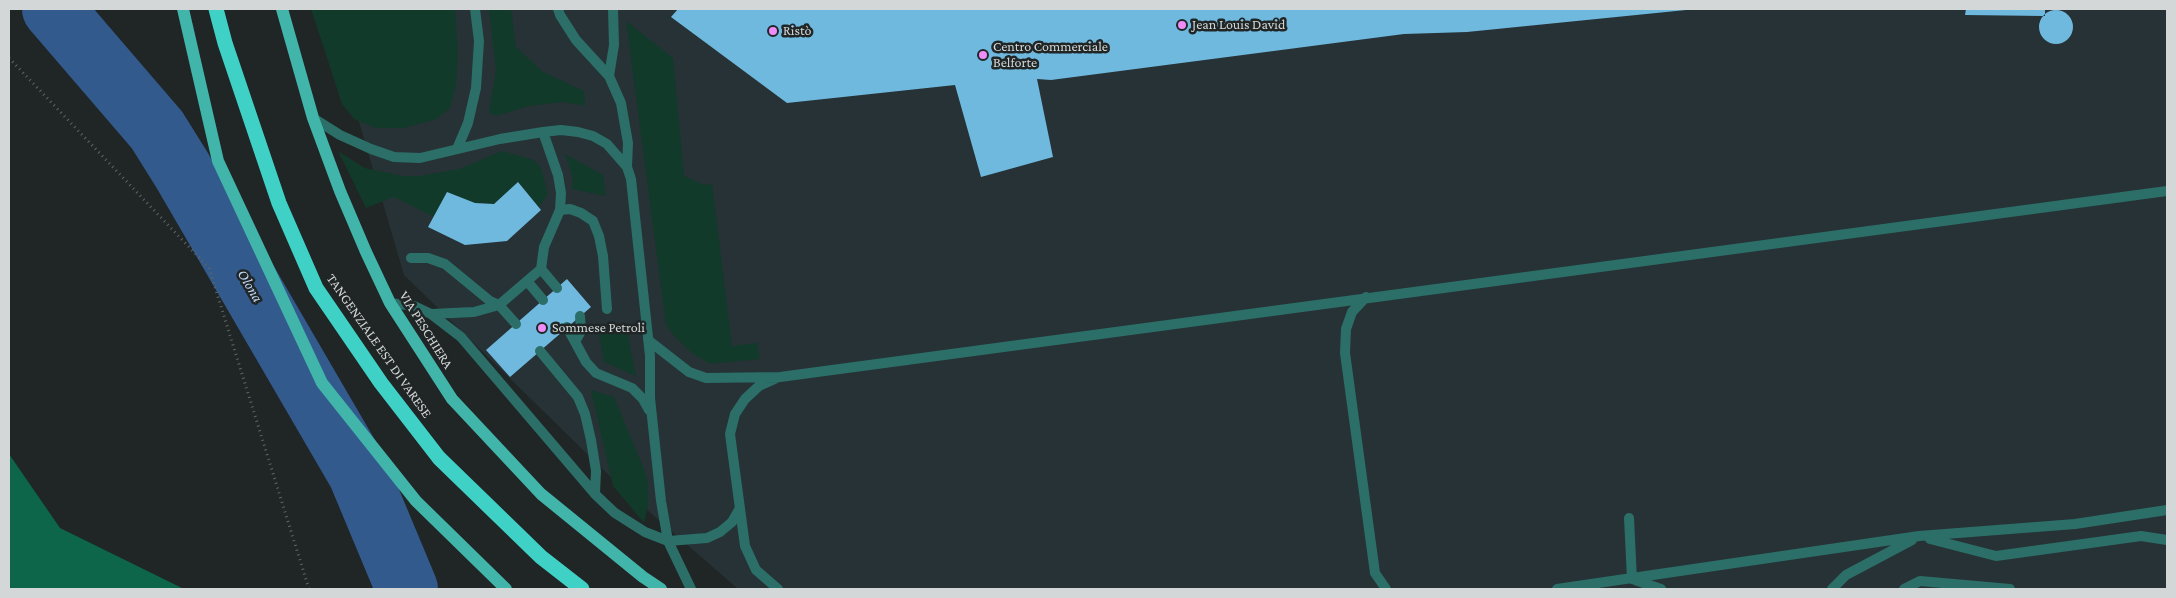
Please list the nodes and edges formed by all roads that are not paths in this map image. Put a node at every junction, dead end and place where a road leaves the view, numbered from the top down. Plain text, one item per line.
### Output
1 (183, 9) edge
2 (216, 9) edge
3 (282, 9) edge
4 (475, 9) edge
5 (558, 9) edge
6 (614, 9) edge
7 (609, 76) junction
8 (313, 118) junction
9 (543, 132) junction
10 (456, 149) junction
11 (627, 167) junction
12 (2167, 191) edge
13 (560, 210) junction
14 (411, 258) dead end
15 (541, 269) junction
16 (527, 281) junction
17 (556, 288) dead end
18 (1366, 297) junction
19 (543, 300) dead end
20 (390, 303) junction
21 (499, 305) junction
22 (607, 309) dead end
23 (431, 314) junction
24 (580, 316) dead end
25 (516, 324) dead end
26 (567, 327) dead end
27 (576, 340) junction
28 (648, 340) junction
29 (540, 352) dead end
30 (780, 377) junction
31 (653, 418) junction
32 (595, 494) junction
33 (740, 508) junction
34 (2167, 510) edge
35 (1628, 518) dead end
36 (1919, 536) junction
37 (2167, 540) edge
38 (668, 541) junction
39 (1632, 579) junction
40 (506, 589) edge
41 (582, 589) edge
42 (661, 589) edge
43 (691, 589) edge
44 (778, 589) edge
45 (1386, 589) edge
46 (1557, 589) edge
47 (1661, 589) edge
48 (1832, 589) edge
49 (1904, 589) edge
50 (2010, 589) edge

1 - 40 main road
2 - 41 highway, TANGENZIALE EST DI VARESE
3 - 8 main road, VIA PESCHIERA
4 - 10 lane
5 - 7 lane
6 - 7 lane
7 - 11 lane
8 - 10 lane
8 - 20 main road, VIA PESCHIERA
9 - 10 lane
9 - 11 lane
9 - 13 lane
11 - 28 lane
12 - 18 lane
13 - 15 lane
13 - 22 lane
14 - 21 lane
15 - 16 lane
15 - 17 lane
16 - 19 lane
16 - 21 lane
18 - 30 lane
18 - 45 lane
20 - 23 lane
20 - 42 main road, VIA PESCHIERA
21 - 23 lane
21 - 25 lane
23 - 32 lane
24 - 27 lane
26 - 27 lane
27 - 31 lane
28 - 30 lane
28 - 31 lane
29 - 32 lane
30 - 33 lane
31 - 38 lane
32 - 38 lane
33 - 38 lane
33 - 44 lane
34 - 36 lane
35 - 39 lane
36 - 37 lane
36 - 39 lane
36 - 48 lane
38 - 43 lane
39 - 46 lane
39 - 47 lane
49 - 50 lane

